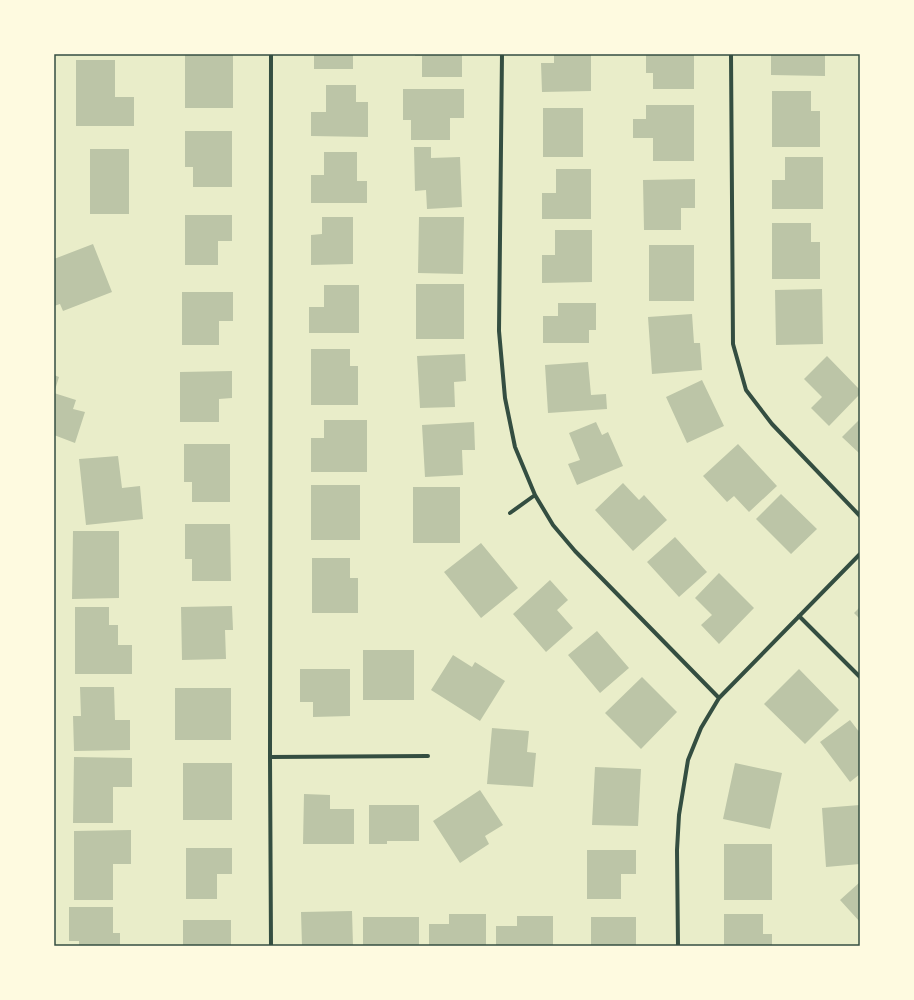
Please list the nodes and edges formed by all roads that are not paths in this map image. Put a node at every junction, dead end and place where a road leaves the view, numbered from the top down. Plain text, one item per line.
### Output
1 (271, 54) edge
2 (502, 54) edge
3 (731, 54) edge
4 (535, 495) junction
5 (510, 513) dead end
6 (860, 516) edge
7 (860, 554) edge
8 (799, 616) junction
9 (860, 677) edge
10 (719, 698) junction
11 (428, 756) dead end
12 (270, 757) junction
13 (271, 946) edge
14 (678, 946) edge

1 - 12 street
2 - 4 street
3 - 6 street
4 - 5 street
4 - 10 street
7 - 8 street
8 - 9 street
8 - 10 street
10 - 14 street
11 - 12 street
12 - 13 street

